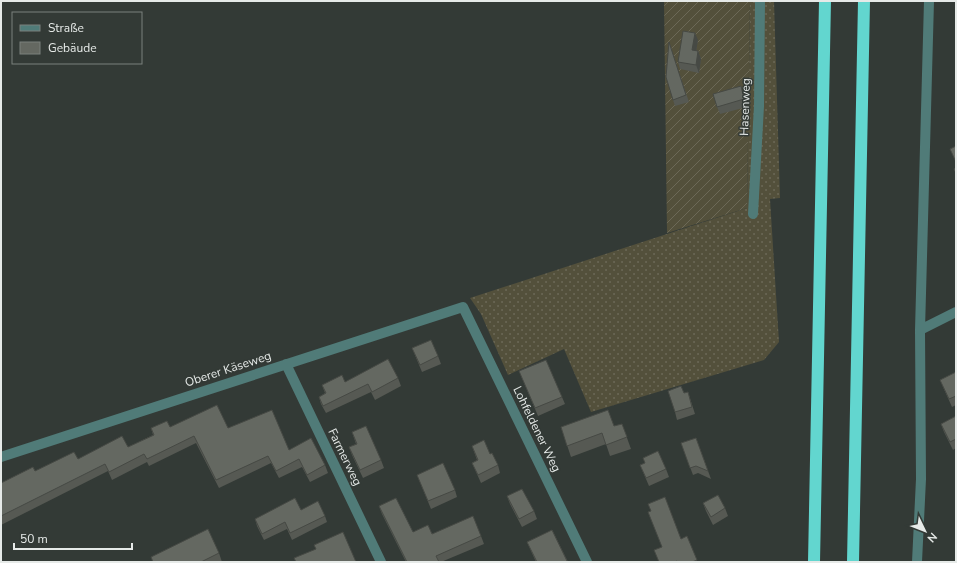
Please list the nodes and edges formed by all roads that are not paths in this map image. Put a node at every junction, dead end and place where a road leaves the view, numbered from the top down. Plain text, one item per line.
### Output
1 (760, 1) edge
2 (824, 1) edge
3 (864, 1) edge
4 (930, 1) edge
5 (754, 214) dead end
6 (463, 307) joint
7 (956, 312) edge
8 (920, 330) junction
9 (286, 364) junction
10 (1, 457) edge
11 (382, 562) edge
12 (587, 562) edge
13 (814, 562) edge
14 (853, 562) edge
15 (917, 562) edge

1 - 5 street, Hasenweg
2 - 13 highway
3 - 14 highway
4 - 8 street
6 - 9 street, Oberer Käseweg
6 - 12 street, Lohfeldener Weg
7 - 8 street
8 - 15 street
9 - 10 street, Oberer Käseweg
9 - 11 street, Farmerweg

